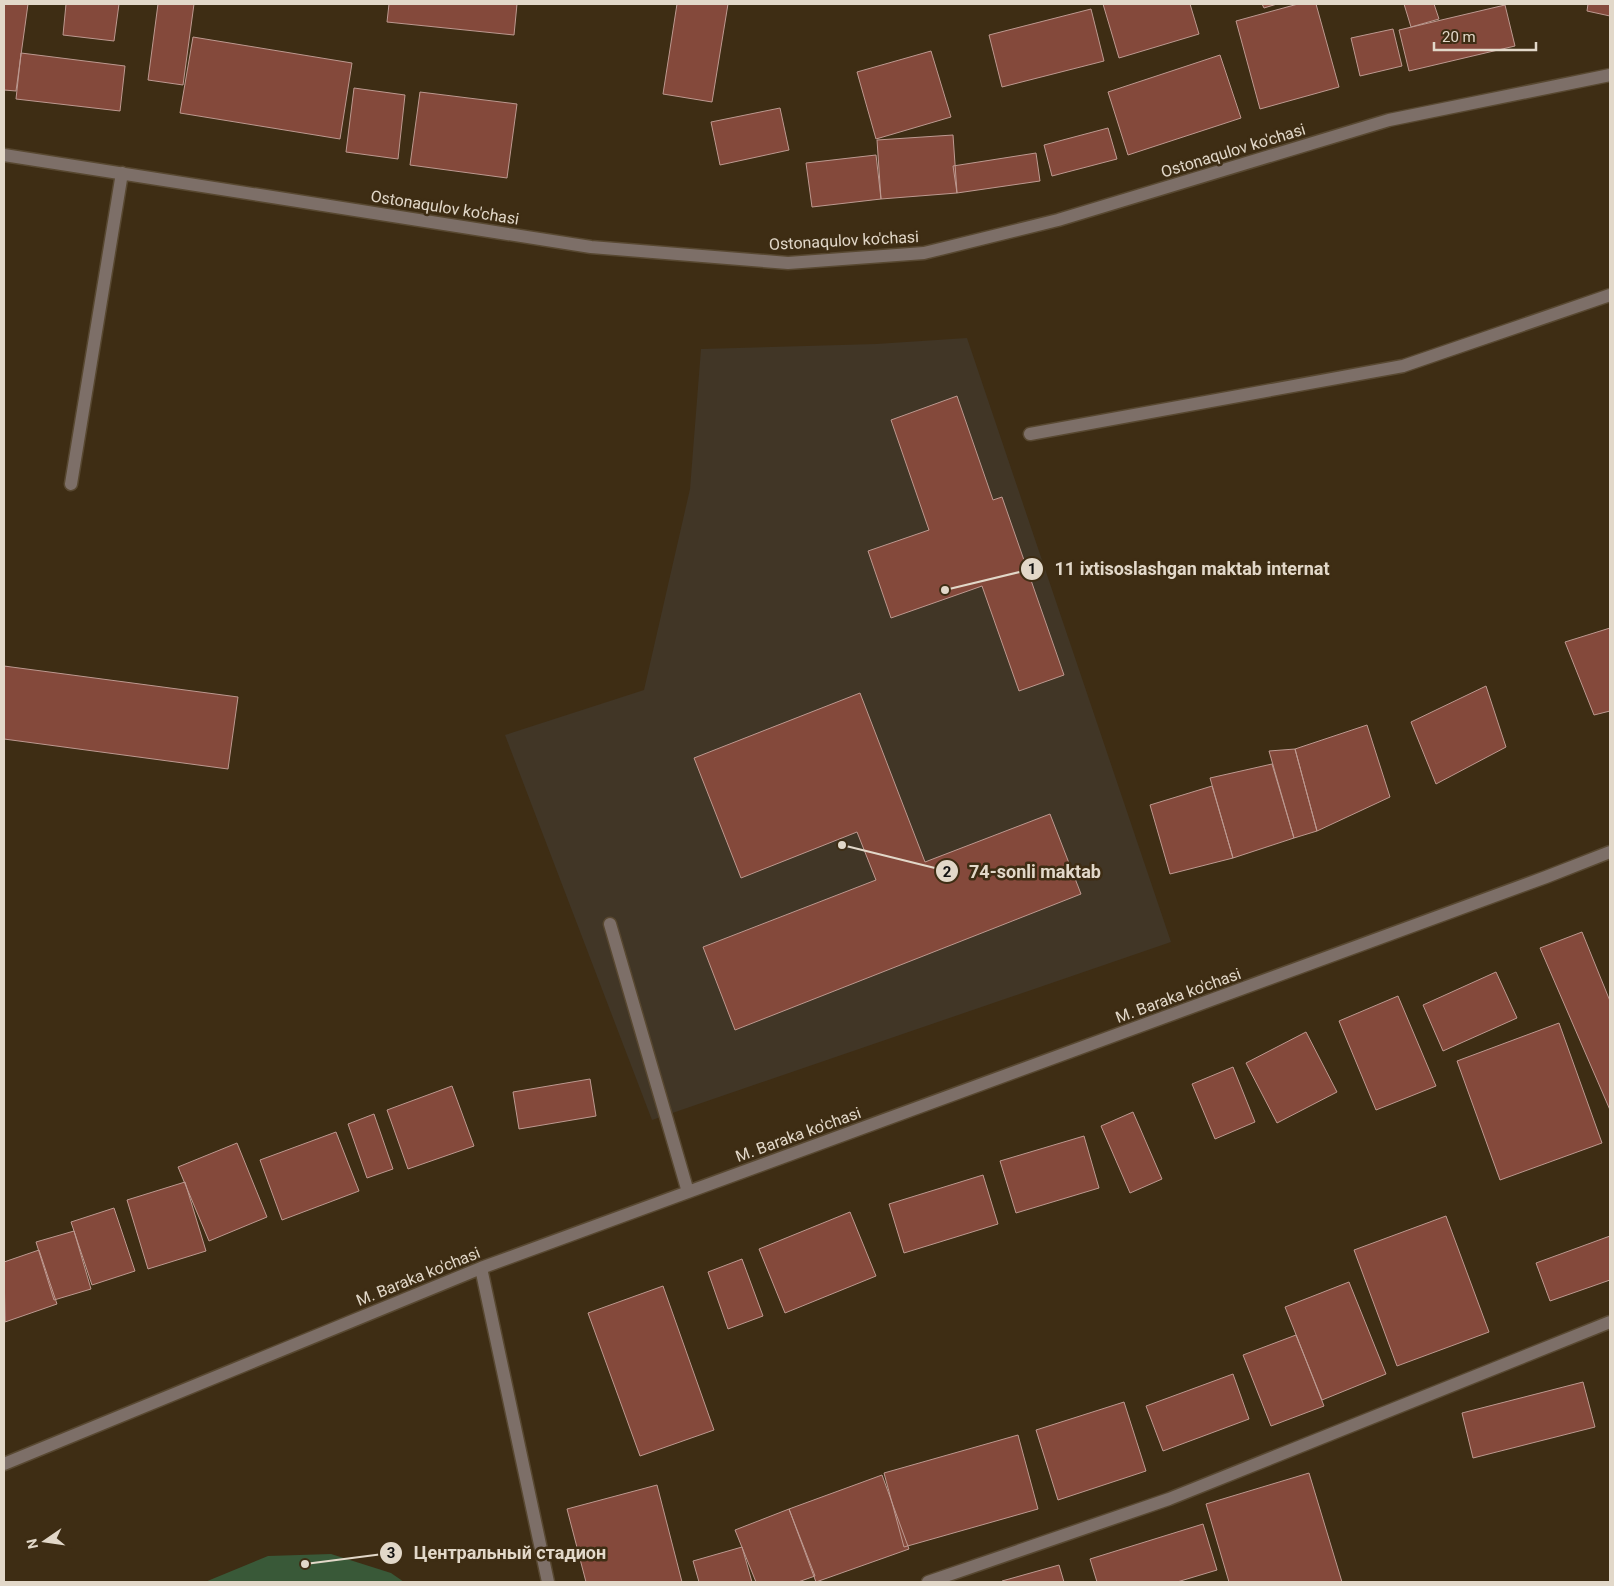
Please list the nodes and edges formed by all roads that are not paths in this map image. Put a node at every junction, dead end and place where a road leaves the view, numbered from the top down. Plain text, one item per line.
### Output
1 (1610, 75) edge
2 (4, 155) edge
3 (122, 173) junction
4 (1610, 295) edge
5 (1030, 434) dead end
6 (71, 484) dead end
7 (1610, 852) edge
8 (610, 924) dead end
9 (688, 1192) junction
10 (481, 1268) junction
11 (1610, 1322) edge
12 (4, 1464) edge
13 (548, 1582) edge
14 (928, 1582) edge

1 - 3 street, Ostonaqulov ko'chasi
2 - 3 street, Ostonaqulov ko'chasi
3 - 6 street
4 - 5 street
7 - 9 street, M. Baraka ko'chasi
8 - 9 street
9 - 10 street, M. Baraka ko'chasi
10 - 12 street, M. Baraka ko'chasi
10 - 13 street
11 - 14 street

